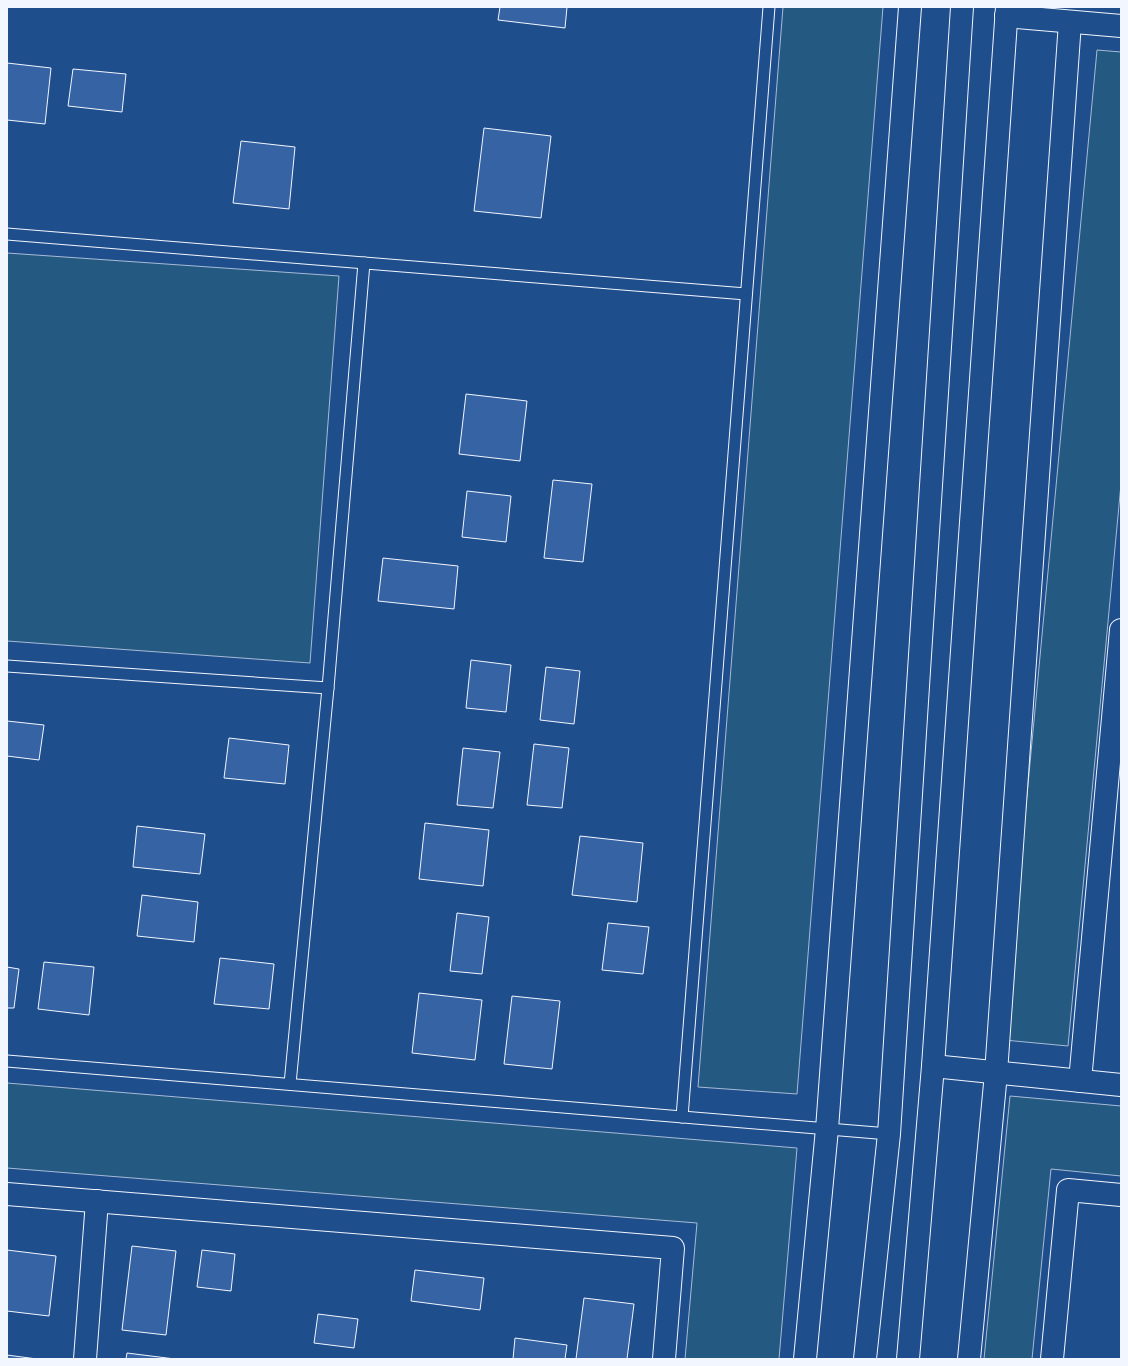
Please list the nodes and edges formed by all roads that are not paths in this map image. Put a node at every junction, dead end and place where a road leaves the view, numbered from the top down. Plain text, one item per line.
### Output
1 (769, 7) edge
2 (910, 7) edge
3 (962, 7) edge
4 (1007, 12) edge
5 (1070, 22) junction
6 (1121, 26) edge
7 (7, 234) edge
8 (364, 263) junction
9 (746, 294) junction
10 (1121, 630) edge
11 (7, 666) edge
12 (328, 688) junction
13 (7, 1061) edge
14 (934, 1066) junction
15 (996, 1073) junction
16 (1080, 1081) junction
17 (290, 1084) junction
18 (1121, 1085) edge
19 (682, 1117) junction
20 (827, 1129) junction
21 (889, 1134) junction
22 (7, 1194) edge
23 (1121, 1195) edge
24 (97, 1201) junction
25 (85, 1359) edge
26 (664, 1359) edge
27 (805, 1359) edge
28 (865, 1359) edge
29 (908, 1359) edge
30 (969, 1359) edge
31 (1052, 1359) edge

1 - 9 lane
2 - 20 street
3 - 21 street
4 - 5 street
4 - 14 street
5 - 6 street
5 - 15 street
7 - 8 lane
8 - 9 lane
8 - 12 lane
9 - 19 lane
10 - 16 street
11 - 12 lane
12 - 17 lane
13 - 17 lane
14 - 15 street
14 - 29 street
15 - 16 street
15 - 30 street
16 - 18 street
17 - 19 lane
19 - 20 lane
20 - 21 lane
20 - 27 street
21 - 28 street
22 - 24 street
23 - 31 street
24 - 25 street
24 - 26 street

